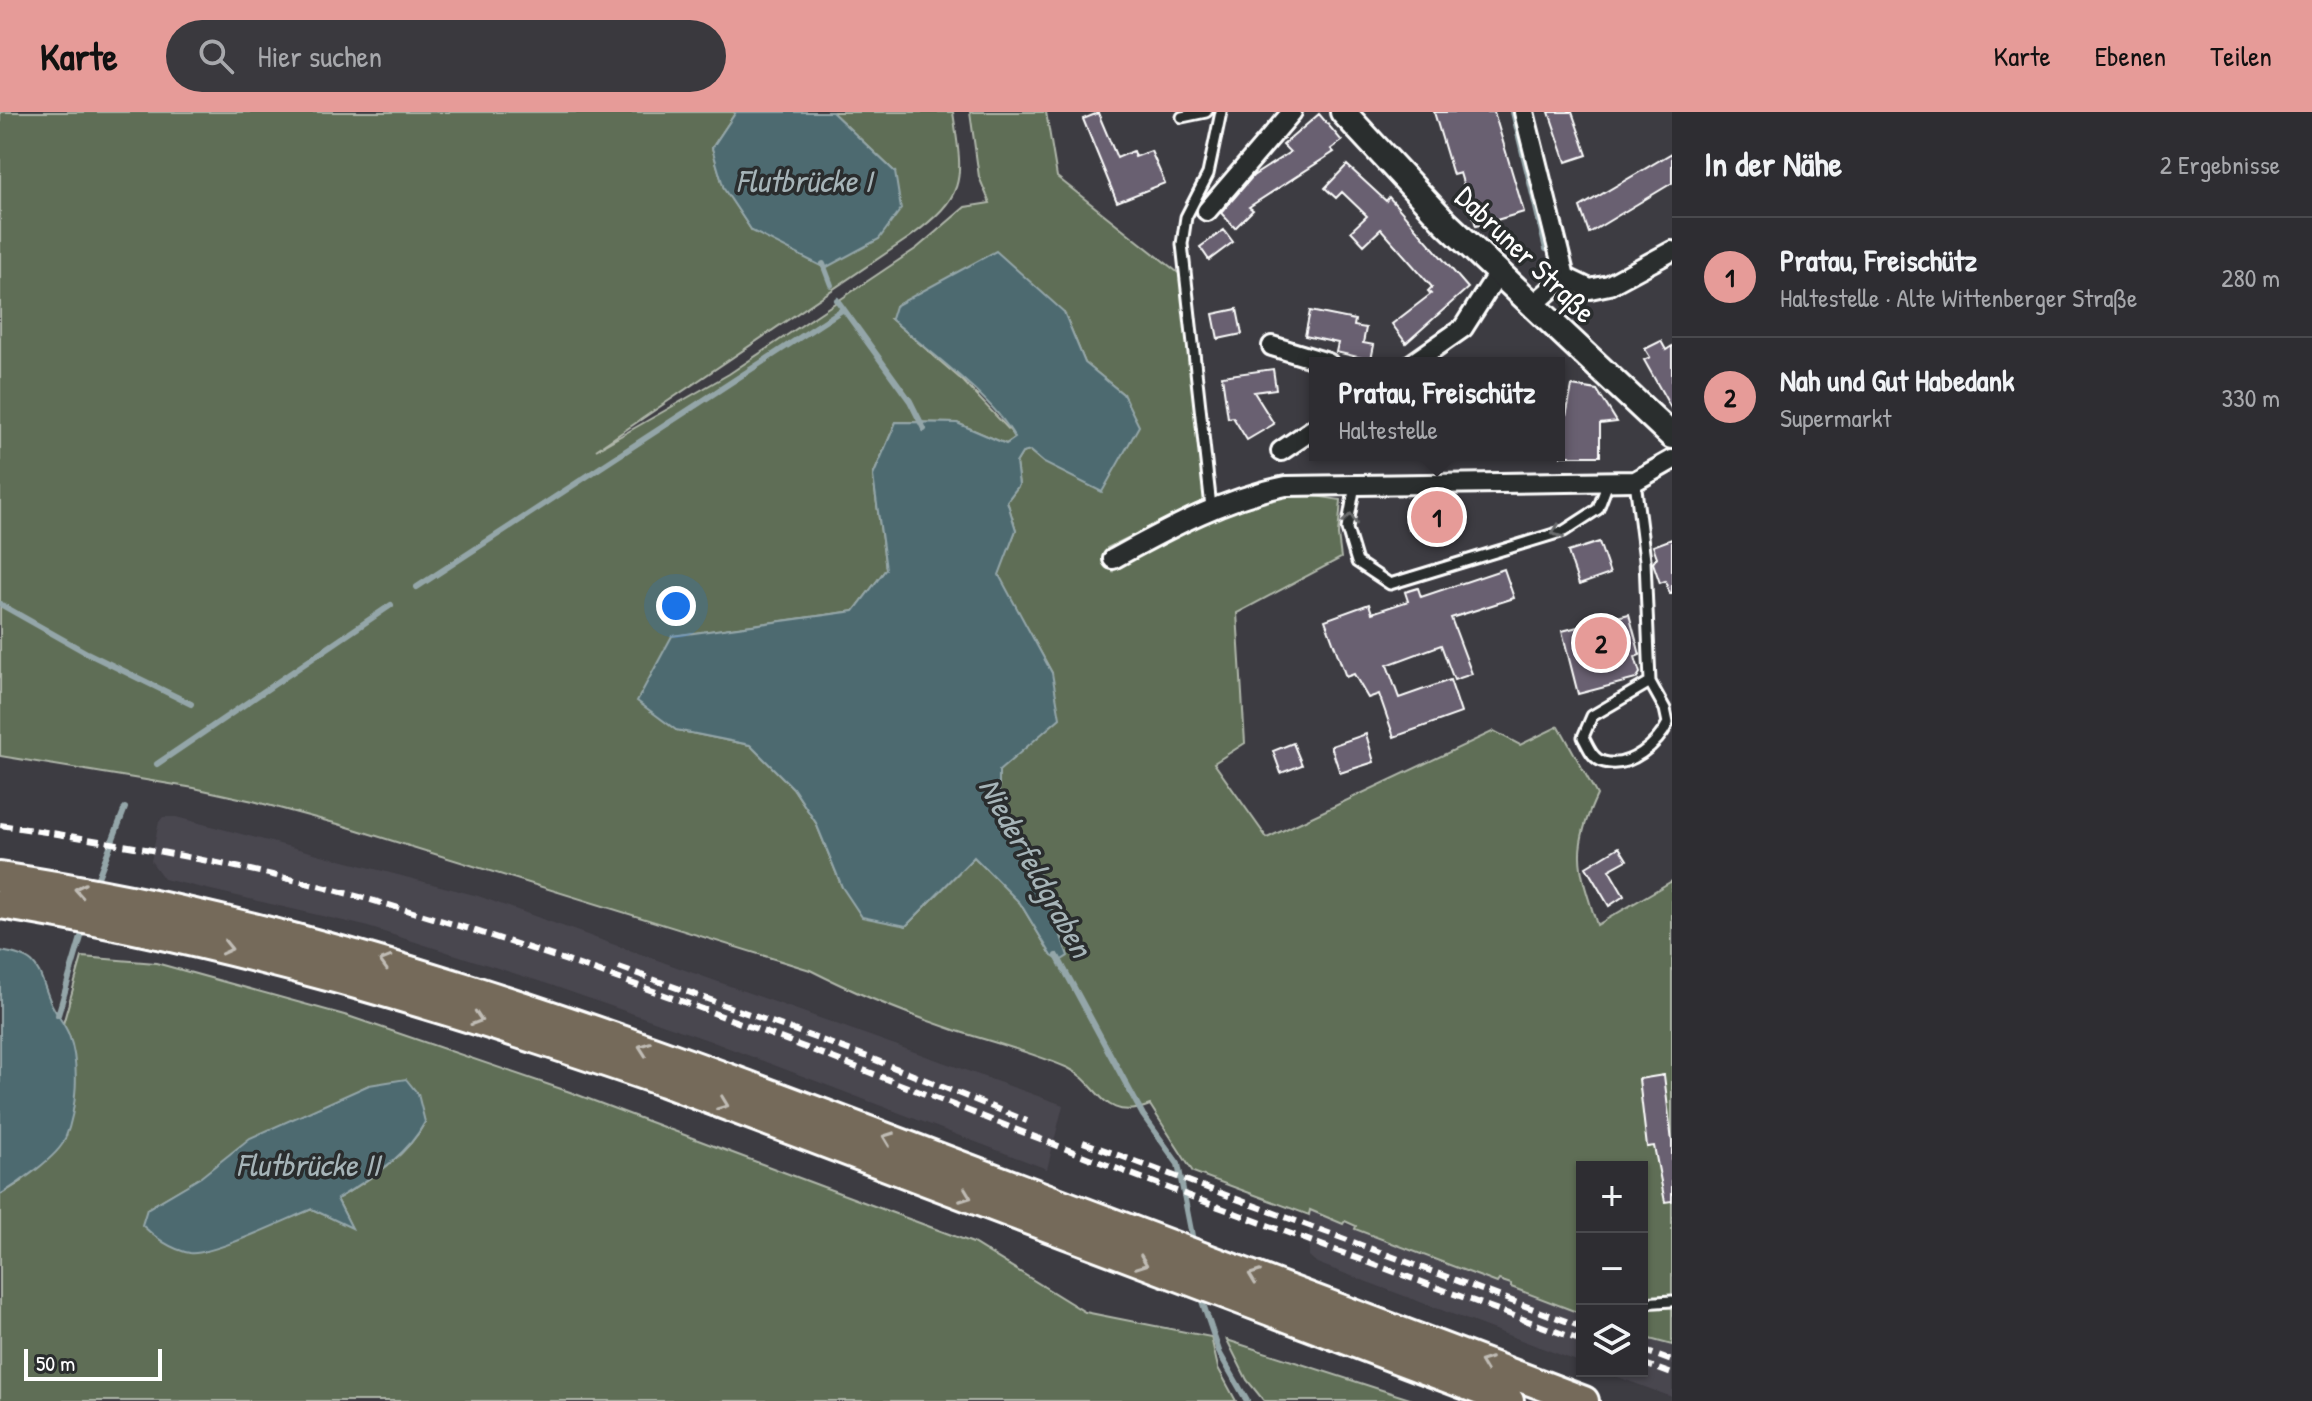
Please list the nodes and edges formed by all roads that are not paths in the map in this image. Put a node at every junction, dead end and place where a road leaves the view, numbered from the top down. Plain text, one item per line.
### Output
1 (1206, 112) edge
2 (1221, 112) edge
3 (1292, 112) edge
4 (1524, 112) edge
5 (1353, 116) edge
6 (1182, 117) dead end
7 (1207, 211) dead end
8 (1672, 251) edge
9 (1498, 273) junction
10 (1565, 277) junction
11 (1532, 306) junction
12 (1272, 346) dead end
13 (1309, 357) edge
14 (1422, 357) edge
15 (1309, 432) edge
16 (1672, 436) edge
17 (1281, 451) dead end
18 (1672, 460) edge
19 (1609, 480) junction
20 (1635, 481) junction
21 (1356, 483) junction
22 (1211, 507) junction
23 (1113, 559) dead end
24 (1650, 682) junction
25 (0, 877) edge
26 (0, 904) edge
27 (154, 918) junction
28 (1672, 1301) edge
29 (1648, 1303) edge
30 (1509, 1401) edge
31 (1584, 1401) edge

1 - 6 lane
2 - 22 lane
3 - 7 street
4 - 10 street
5 - 9 street, Dabruner Straße
8 - 10 street
9 - 11 street, Dabruner Straße
9 - 14 street
10 - 11 street
11 - 16 street, Dabruner Straße
12 - 13 street
15 - 17 street
18 - 20 street
19 - 20 street
19 - 21 street
19 -> 21 lane
20 - 24 lane
21 - 22 street
22 - 23 street
24 - 24 lane
27 -> 25 main road
26 - 27 main road
27 -> 30 main road
31 -> 27 main road
28 - 29 lane

